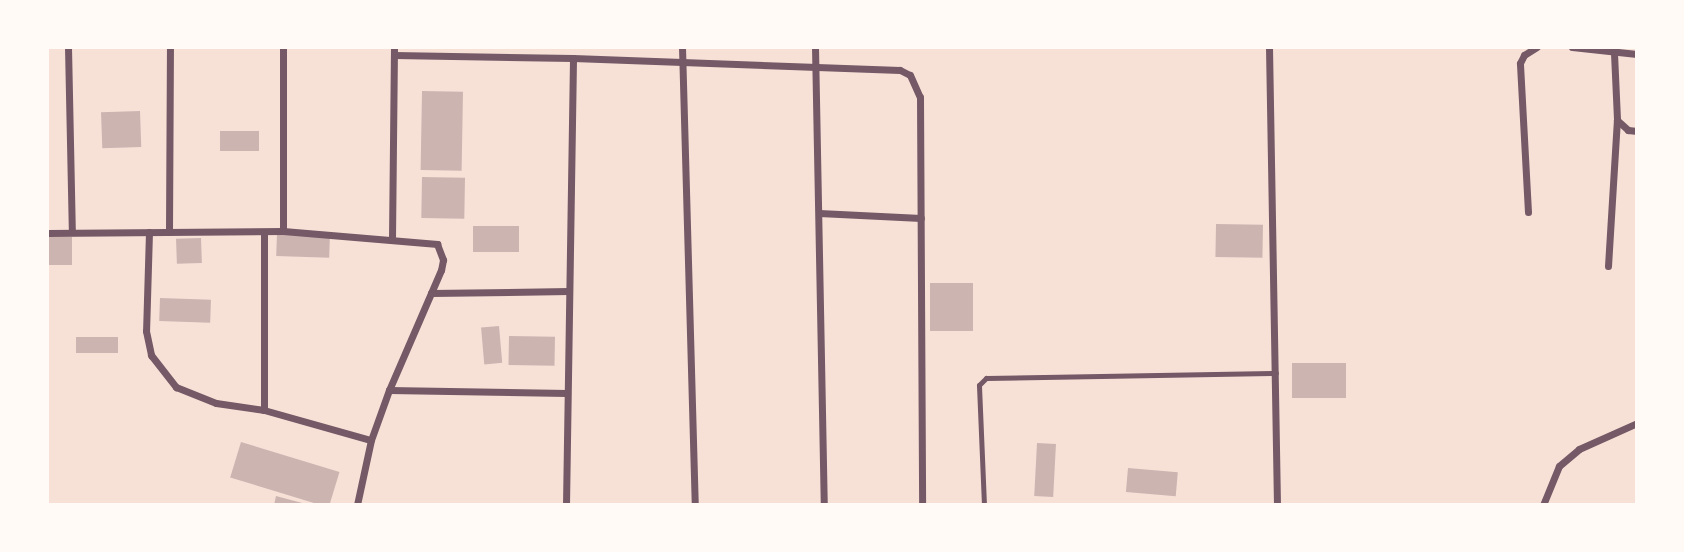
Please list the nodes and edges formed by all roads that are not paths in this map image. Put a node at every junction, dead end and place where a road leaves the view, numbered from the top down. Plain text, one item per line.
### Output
1 (68, 47) edge
2 (170, 47) edge
3 (283, 47) edge
4 (682, 47) edge
5 (815, 47) edge
6 (1269, 47) edge
7 (1537, 47) edge
8 (1572, 47) edge
9 (394, 51) edge
10 (1614, 53) junction
11 (1637, 54) edge
12 (573, 58) junction
13 (683, 65) junction
14 (816, 70) junction
15 (1617, 120) junction
16 (1637, 131) edge
17 (1528, 212) dead end
18 (819, 213) junction
19 (921, 218) junction
20 (169, 231) junction
21 (283, 231) junction
22 (72, 232) junction
23 (149, 232) junction
24 (47, 233) edge
25 (264, 233) junction
26 (392, 239) junction
27 (1608, 266) dead end
28 (569, 291) junction
29 (431, 293) junction
30 (1276, 373) junction
31 (389, 390) junction
32 (567, 393) junction
33 (264, 410) junction
34 (1637, 423) edge
35 (371, 440) junction
36 (357, 505) edge
37 (566, 505) edge
38 (695, 505) edge
39 (824, 505) edge
40 (922, 505) edge
41 (984, 505) edge
42 (1277, 505) edge
43 (1543, 505) edge

1 - 22 street
2 - 20 street
3 - 21 street
4 - 13 street
5 - 14 street
6 - 30 street
7 - 17 street
8 - 10 street
9 - 12 street
9 - 26 street
10 - 11 street
10 - 15 street
12 - 13 street
12 - 28 street
13 - 14 street
13 - 38 street
14 - 18 street
14 - 19 street
15 - 16 street
15 - 27 street
18 - 19 street
18 - 39 street
19 - 40 street
20 - 23 street
20 - 25 street
21 - 25 street
21 - 26 street
22 - 23 street
22 - 24 street
23 - 33 street
25 - 33 street
26 - 29 street
28 - 29 street
28 - 32 street
29 - 31 street
30 - 41 lane
30 - 42 street
31 - 32 street
31 - 35 street
32 - 37 street
33 - 35 street
34 - 43 street
35 - 36 street

